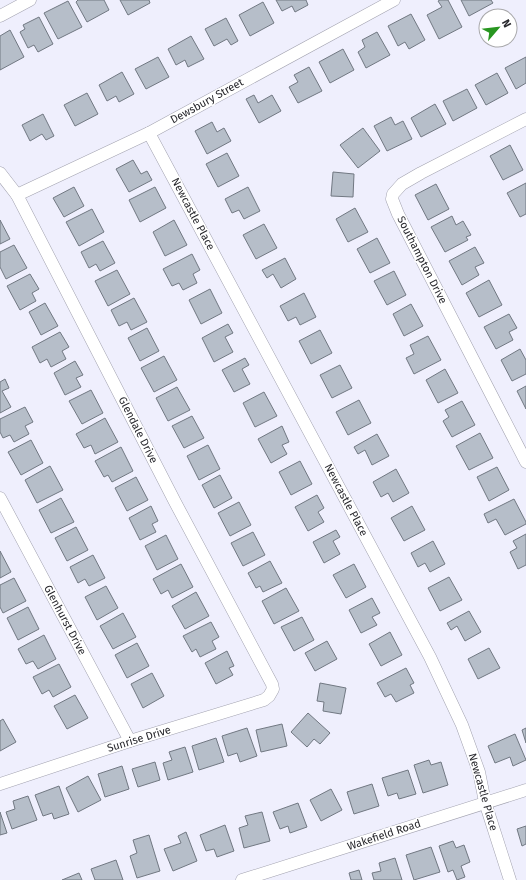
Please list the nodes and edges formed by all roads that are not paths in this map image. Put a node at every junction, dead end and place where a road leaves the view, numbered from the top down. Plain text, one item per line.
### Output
1 (30, 0) edge
2 (394, 0) edge
3 (0, 16) edge
4 (526, 120) edge
5 (150, 133) junction
6 (0, 173) edge
7 (17, 196) junction
8 (526, 462) edge
9 (0, 498) edge
10 (273, 689) joint
11 (130, 741) junction
12 (0, 784) edge
13 (526, 790) edge
14 (485, 802) junction
15 (242, 880) edge
16 (510, 880) edge

1 - 3 street
2 - 5 street, Dewsbury Street
4 - 8 street, Southampton Drive
5 - 7 street, Dewsbury Street
5 - 14 street, Newcastle Place
6 - 7 street, Glendale Drive
7 - 10 street, Glendale Drive
9 - 11 street, Glenhurst Drive
10 - 11 street, Sunrise Drive
11 - 12 street, Sunrise Drive
13 - 14 street, Wakefield Road
14 - 15 street, Wakefield Road
14 - 16 street, Newcastle Place

